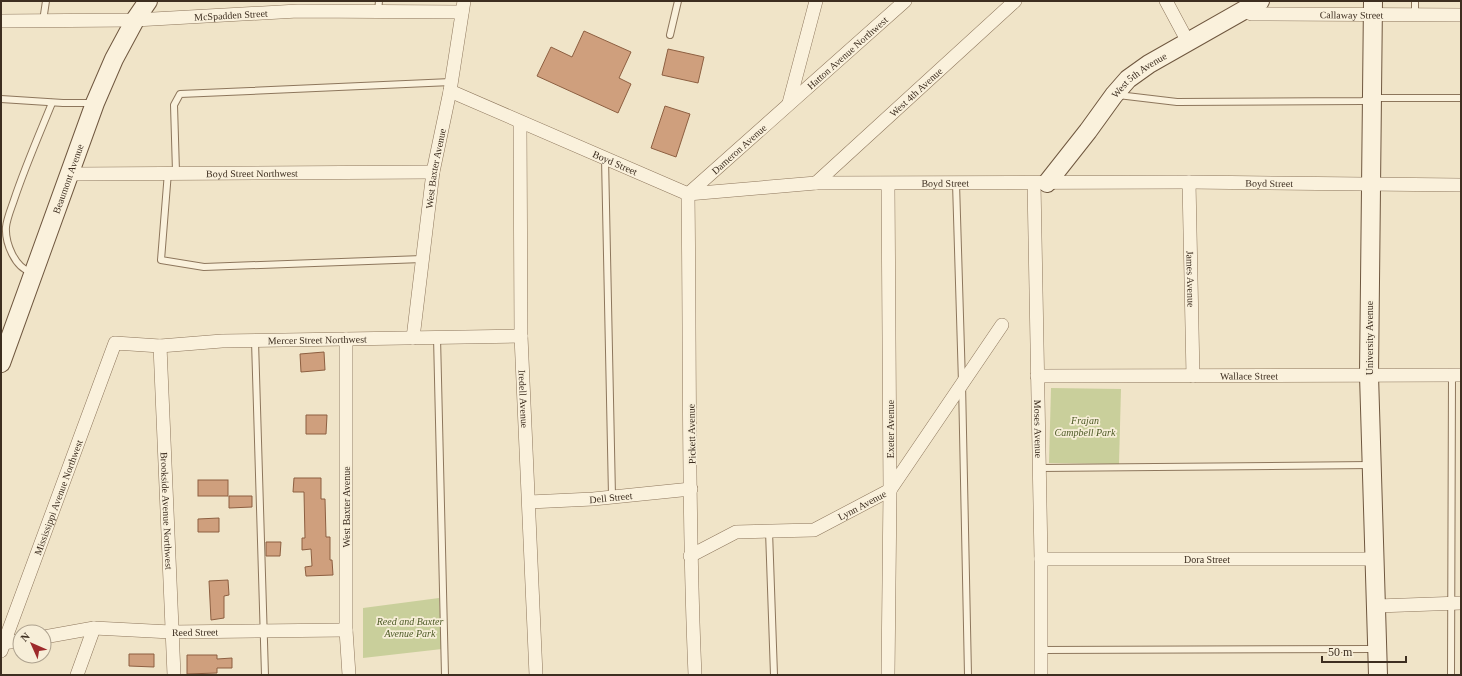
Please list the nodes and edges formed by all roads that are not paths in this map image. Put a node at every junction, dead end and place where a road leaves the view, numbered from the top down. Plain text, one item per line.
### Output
1 (46, 1) edge
2 (138, 1) edge
3 (148, 1) edge
4 (678, 1) edge
5 (816, 1) edge
6 (905, 1) edge
7 (1015, 1) edge
8 (1166, 1) edge
9 (1260, 1) edge
10 (1416, 1) edge
11 (299, 6) edge
12 (378, 6) edge
13 (463, 6) edge
14 (1372, 8) edge
15 (1243, 11) junction
16 (1415, 15) junction
17 (1461, 15) edge
18 (43, 20) junction
19 (135, 20) junction
20 (1, 21) edge
21 (670, 35) dead end
22 (1188, 42) junction
23 (451, 86) junction
24 (1114, 95) junction
25 (1461, 98) edge
26 (1, 99) edge
27 (1371, 100) junction
28 (52, 102) junction
29 (95, 103) junction
30 (789, 104) junction
31 (520, 122) junction
32 (605, 158) junction
33 (172, 172) junction
34 (433, 172) junction
35 (71, 174) junction
36 (1188, 182) junction
37 (816, 183) junction
38 (956, 183) junction
39 (1041, 183) junction
40 (888, 184) junction
41 (1370, 184) junction
42 (1461, 185) edge
43 (688, 194) junction
44 (422, 258) junction
45 (33, 273) junction
46 (1002, 325) dead end
47 (521, 336) junction
48 (437, 337) junction
49 (413, 338) junction
50 (346, 339) junction
51 (255, 341) junction
52 (115, 343) joint
53 (160, 346) junction
54 (1, 363) edge
55 (1369, 375) junction
56 (1456, 375) edge
57 (1038, 376) junction
58 (1192, 376) junction
59 (962, 383) junction
60 (1371, 465) junction
61 (1040, 468) junction
62 (691, 489) junction
63 (890, 490) junction
64 (612, 496) junction
65 (530, 502) junction
66 (769, 531) junction
67 (690, 556) junction
68 (1042, 559) junction
69 (1374, 559) junction
70 (1456, 604) edge
71 (1377, 606) junction
72 (94, 628) junction
73 (346, 630) junction
74 (264, 631) junction
75 (171, 632) junction
76 (52, 636) edge
77 (12, 643) edge
78 (2, 646) edge
79 (1377, 649) junction
80 (1041, 650) junction
81 (77, 675) edge
82 (174, 675) edge
83 (265, 675) edge
84 (349, 675) edge
85 (445, 675) edge
86 (536, 675) edge
87 (695, 675) edge
88 (774, 675) edge
89 (888, 675) edge
90 (968, 675) edge
91 (1041, 675) edge
92 (1378, 675) edge
93 (1451, 675) edge

1 - 18 lane
2 - 19 street
3 - 19 street, Beaumont Avenue
4 - 21 lane
5 - 30 street
6 - 30 street, Hatton Avenue Northwest
7 - 37 street, West 4th Avenue
8 - 22 street
9 - 15 street, West 5th Avenue
10 - 16 lane
11 - 12 street, McSpadden Street
11 - 19 street, McSpadden Street
12 - 13 street, McSpadden Street
13 - 23 street, West Baxter Avenue
14 - 15 street, Callaway Street
14 - 16 street, Callaway Street
14 - 27 street, University Avenue
15 - 22 street, West 5th Avenue
16 - 17 street, Callaway Street
18 - 19 street, McSpadden Street
18 - 20 street, McSpadden Street
19 - 29 street, Beaumont Avenue
22 - 24 street, West 5th Avenue
23 - 31 street, Boyd Street
23 - 33 lane
23 - 34 street, West Baxter Avenue
24 - 27 lane
24 - 39 street, West 5th Avenue
25 - 27 lane
26 - 28 lane
27 - 41 street, University Avenue
28 - 29 lane
28 - 45 lane
29 - 35 street, Beaumont Avenue
30 - 43 street, Dameron Avenue
31 - 32 street, Boyd Street
31 - 47 street, Iredell Avenue
32 - 43 street, Boyd Street
32 - 64 lane
33 - 34 street, Boyd Street Northwest
33 - 35 street, Boyd Street Northwest
33 - 44 lane
34 - 44 street, West Baxter Avenue
35 - 45 street, Beaumont Avenue
36 - 39 street, Boyd Street
36 - 41 street, Boyd Street
36 - 58 street, James Avenue
37 - 40 street, Boyd Street
37 - 43 street, Boyd Street
38 - 39 street, Boyd Street
38 - 40 street, Boyd Street
38 - 59 lane
39 - 57 street, Moses Avenue
40 - 63 street, Exeter Avenue
41 - 42 street, Boyd Street
41 - 55 street, University Avenue
43 - 62 street, Pickett Avenue
44 - 49 street, West Baxter Avenue
45 - 54 street, Beaumont Avenue
46 - 59 street, Lynn Avenue
47 - 48 street, Mercer Street Northwest
47 - 65 street, Iredell Avenue
48 - 49 street, Mercer Street Northwest
48 - 85 lane
49 - 50 street, Mercer Street Northwest
50 - 51 street, Mercer Street Northwest
50 - 73 street, West Baxter Avenue
51 - 53 street, Mercer Street Northwest
51 - 74 lane
52 - 53 street, Mercer Street Northwest
52 - 78 street, Mississippi Avenue Northwest
53 - 75 street, Brookside Avenue Northwest
55 - 56 street, Wallace Street
55 - 58 street, Wallace Street
55 - 60 street, University Avenue
56 - 70 lane
57 - 58 street, Wallace Street
57 - 61 street, Moses Avenue
59 - 63 street, Lynn Avenue
59 - 90 lane
60 - 61 lane
60 - 69 street, University Avenue
61 - 68 street, Moses Avenue
62 - 64 street, Dell Street
62 - 67 street, Pickett Avenue
63 - 66 street, Lynn Avenue
63 - 89 street, Exeter Avenue
64 - 65 street, Dell Street
65 - 86 street, Iredell Avenue
66 - 67 street, Lynn Avenue
66 - 88 lane
67 - 87 street, Pickett Avenue
68 - 69 street, Dora Street
68 - 80 street, Moses Avenue
69 - 71 street, University Avenue
70 - 71 street
70 - 93 lane
71 - 79 street, University Avenue
72 - 75 street, Reed Street
72 - 76 street, Reed Street
72 - 81 street
73 - 74 street, Reed Street
73 - 84 street, West Baxter Avenue
74 - 75 street, Reed Street
74 - 83 lane
75 - 82 street, Brookside Avenue Northwest
77 - 78 street
79 - 80 lane
79 - 92 street, University Avenue
80 - 91 street, Moses Avenue

